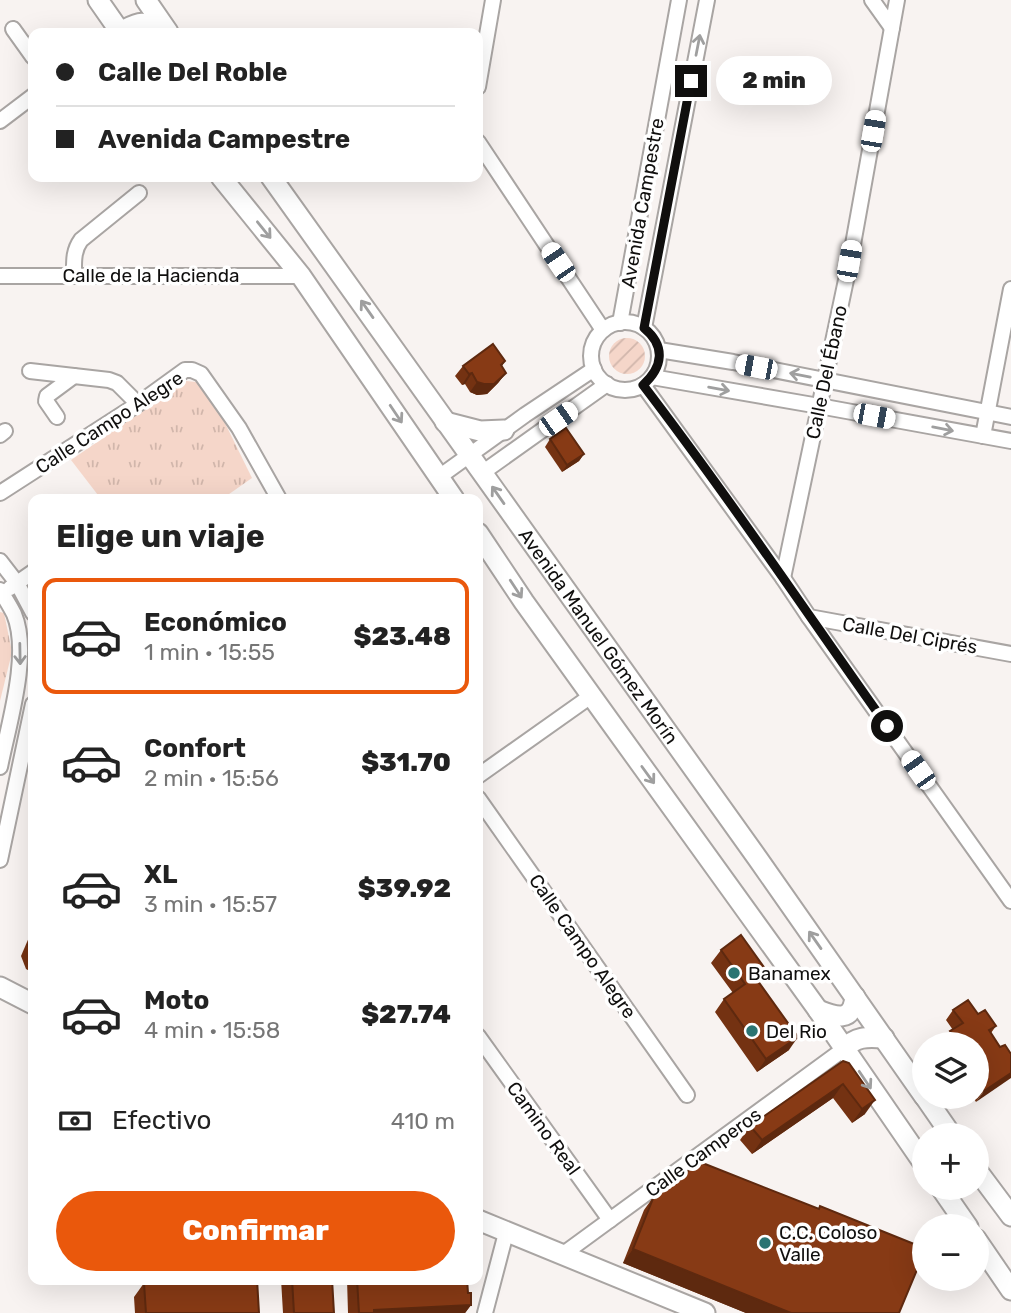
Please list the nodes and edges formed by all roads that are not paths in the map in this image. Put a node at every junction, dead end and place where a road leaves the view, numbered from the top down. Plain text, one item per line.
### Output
1 (98, 0) edge
2 (146, 0) edge
3 (493, 0) edge
4 (679, 0) edge
5 (707, 0) edge
6 (872, 0) edge
7 (897, 0) edge
8 (117, 28) edge
9 (129, 28) edge
10 (153, 28) edge
11 (165, 28) edge
12 (892, 28) junction
13 (13, 29) dead end
14 (28, 50) edge
15 (483, 58) edge
16 (665, 77) junction
17 (691, 81) junction
18 (28, 100) edge
19 (0, 121) edge
20 (483, 150) edge
21 (225, 182) edge
22 (275, 182) edge
23 (139, 193) dead end
24 (635, 243) junction
25 (660, 250) junction
26 (0, 275) edge
27 (74, 275) junction
28 (301, 276) junction
29 (1011, 289) edge
30 (620, 323) junction
31 (644, 328) junction
32 (603, 331) junction
33 (659, 350) junction
34 (594, 369) junction
35 (30, 371) dead end
36 (74, 376) junction
37 (825, 380) junction
38 (648, 381) junction
39 (607, 384) junction
40 (138, 404) junction
41 (819, 406) junction
42 (988, 412) junction
43 (57, 417) dead end
44 (1011, 417) edge
45 (445, 422) junction
46 (504, 430) junction
47 (983, 436) junction
48 (1011, 442) edge
49 (469, 454) junction
50 (482, 473) junction
51 (439, 477) junction
52 (0, 494) edge
53 (276, 494) edge
54 (451, 494) edge
55 (483, 540) edge
56 (0, 561) edge
57 (28, 575) edge
58 (783, 578) junction
59 (17, 583) junction
60 (1, 593) edge
61 (28, 604) edge
62 (809, 617) junction
63 (1011, 654) edge
64 (591, 696) junction
65 (28, 723) edge
66 (0, 767) edge
67 (483, 772) edge
68 (483, 805) edge
69 (4, 816) edge
70 (0, 860) edge
71 (1011, 901) edge
72 (0, 988) edge
73 (855, 998) junction
74 (28, 1002) edge
75 (818, 1010) junction
76 (884, 1038) junction
77 (483, 1043) edge
78 (844, 1049) junction
79 (912, 1079) edge
80 (687, 1095) dead end
81 (912, 1147) edge
82 (989, 1185) edge
83 (1010, 1210) edge
84 (610, 1220) junction
85 (483, 1222) edge
86 (506, 1233) junction
87 (562, 1255) junction
88 (989, 1258) edge
89 (1011, 1290) edge
90 (485, 1313) edge
91 (705, 1313) edge

1 - 8 main road
2 - 11 main road
3 - 15 street
4 - 16 street, Avenida Campestre
17 -> 5 street, Avenida Campestre
6 - 12 street
7 - 12 street, Calle Del Ébano
9 - 10 main road
12 - 37 street, Calle Del Ébano
13 - 14 street
16 - 17 street
16 - 24 street, Avenida Campestre
17 - 25 street, Avenida Campestre
18 - 19 street
20 - 32 street
21 -> 28 main road
45 -> 22 main road, Avenida Manuel Gómez Morín
23 - 27 street
24 - 25 street
24 - 30 street, Avenida Campestre
25 - 31 street, Avenida Campestre
26 - 27 street, Calle de la Hacienda
27 - 28 street, Calle de la Hacienda
28 -> 51 main road
29 - 42 street
30 - 31 street
30 - 32 street
31 - 33 street
32 - 34 street
37 -> 33 street
33 - 38 street
34 - 39 street
34 - 46 street
35 - 36 street
36 - 40 street
36 - 43 street
37 - 41 street, Calle Del Ébano
37 - 42 street
38 - 39 street
38 -> 41 street
38 - 58 street
39 - 50 street
40 - 52 street, Calle Campo Alegre
40 - 53 street, Calle Campo Alegre
41 -> 47 street
41 - 58 street, Calle Del Ébano
42 - 44 street
42 - 47 street
45 - 46 main road
45 - 49 main road, Avenida Manuel Gómez Morín
46 - 49 street
47 - 48 street
49 - 50 main road, Avenida Manuel Gómez Morín
49 - 51 street
73 -> 50 main road, Avenida Manuel Gómez Morín
51 - 54 main road
55 -> 64 main road, Avenida Manuel Gómez Morín
56 - 59 street
57 - 59 street
58 - 62 street
59 - 60 street
59 - 61 street
60 -> 66 street
62 - 63 street, Calle Del Ciprés
62 - 71 street
64 - 67 street
64 -> 75 main road, Avenida Manuel Gómez Morín
65 - 69 street
68 - 80 street, Calle Campo Alegre
69 - 70 street
72 - 74 main road
73 - 75 main road
73 - 76 main road, Avenida Manuel Gómez Morín
75 - 78 main road, Avenida Manuel Gómez Morín
76 - 78 main road
76 - 79 main road, Avenida Manuel Gómez Morín
77 - 84 street, Camino Real
78 -> 81 main road, Avenida Manuel Gómez Morín
78 - 84 street, Calle Camperos
82 - 83 main road
84 - 87 street, Calle Camperos
85 - 86 main road
86 - 87 main road
86 - 90 street
87 - 91 main road
88 - 89 main road

